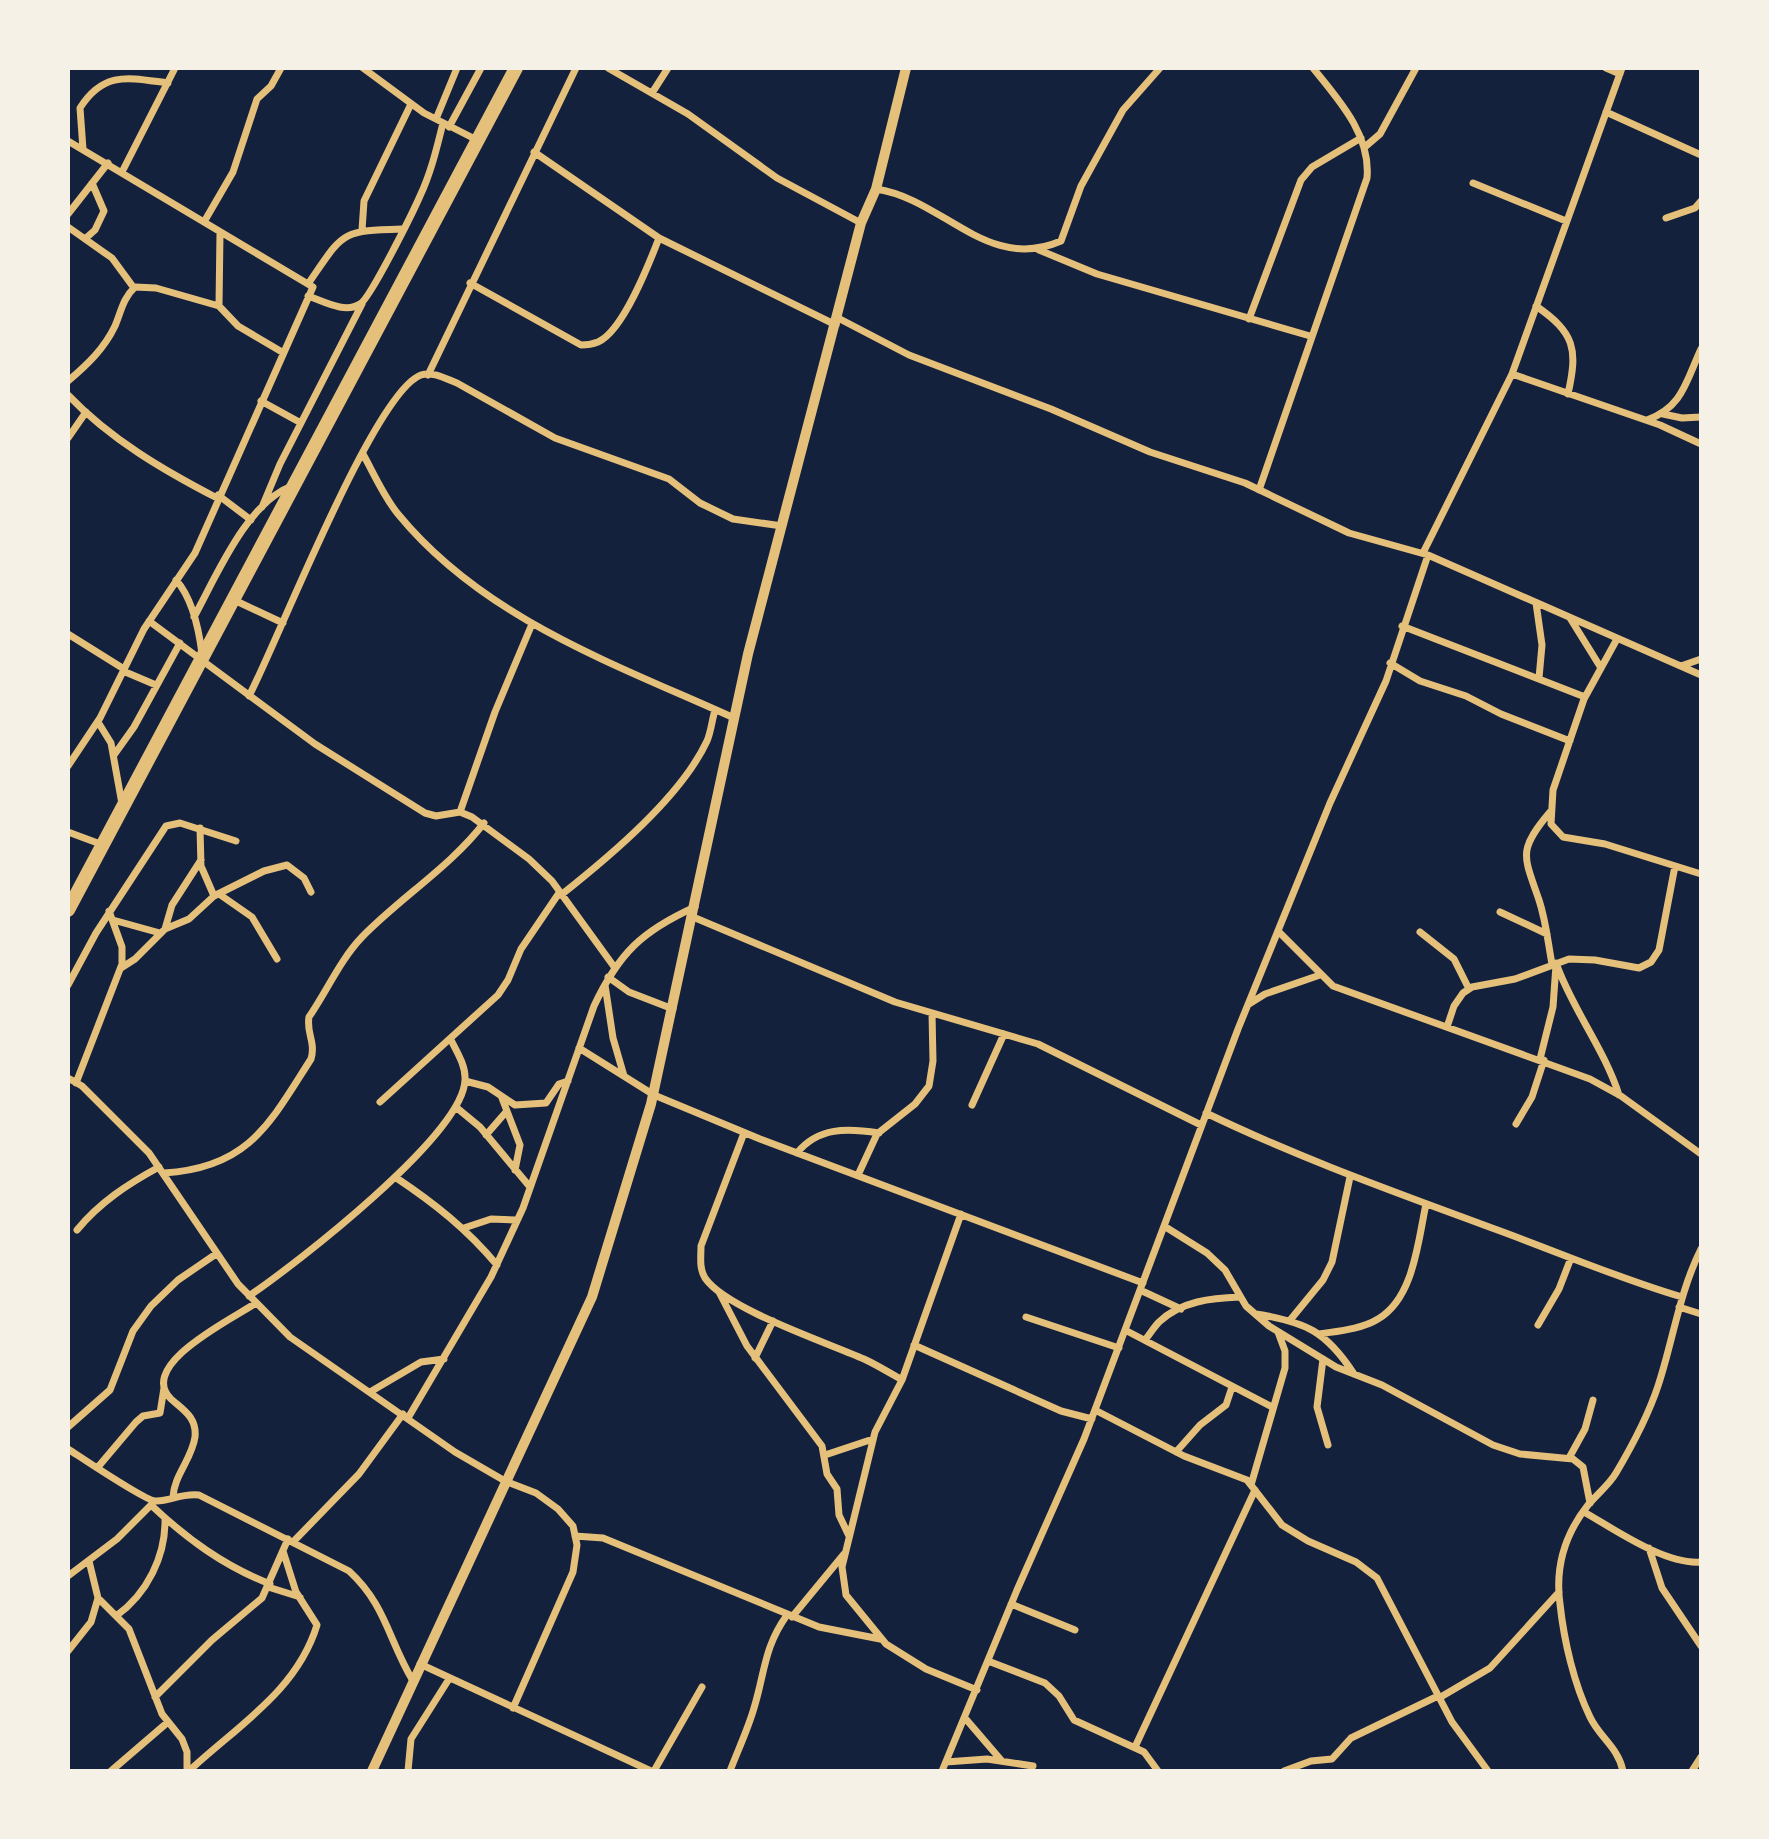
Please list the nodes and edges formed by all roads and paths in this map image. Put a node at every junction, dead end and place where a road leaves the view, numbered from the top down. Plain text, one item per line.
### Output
1 (176, 68) edge
2 (281, 68) edge
3 (363, 68) edge
4 (457, 68) edge
5 (481, 68) edge
6 (516, 68) edge
7 (576, 68) edge
8 (608, 68) edge
9 (668, 68) edge
10 (906, 68) edge
11 (1160, 68) edge
12 (1313, 68) edge
13 (1416, 68) edge
14 (1606, 68) edge
15 (1621, 71) edge
16 (168, 83) junction
17 (652, 93) junction
18 (411, 104) junction
19 (1606, 112) junction
20 (443, 123) junction
21 (1361, 138) junction
22 (477, 140) junction
23 (68, 141) edge
24 (1366, 146) junction
25 (83, 149) junction
26 (534, 152) junction
27 (1701, 155) edge
28 (107, 163) junction
29 (122, 172) junction
30 (92, 183) junction
31 (1473, 183) dead end
32 (876, 189) junction
33 (1701, 201) edge
34 (68, 214) edge
35 (1666, 218) dead end
36 (1566, 221) junction
37 (204, 222) junction
38 (861, 223) junction
39 (68, 227) edge
40 (402, 229) junction
41 (362, 230) junction
42 (220, 233) junction
43 (86, 238) junction
44 (659, 238) junction
45 (1039, 250) junction
46 (470, 283) junction
47 (308, 284) junction
48 (134, 288) junction
49 (309, 296) junction
50 (362, 304) junction
51 (219, 306) junction
52 (1536, 306) junction
53 (1249, 319) junction
54 (837, 322) junction
55 (1310, 336) junction
56 (1701, 349) edge
57 (282, 352) junction
58 (1512, 374) junction
59 (428, 375) junction
60 (68, 381) edge
61 (68, 394) edge
62 (1568, 394) junction
63 (261, 401) junction
64 (86, 412) junction
65 (1663, 414) junction
66 (1701, 417) edge
67 (1647, 421) junction
68 (301, 423) junction
69 (68, 439) edge
70 (1701, 444) edge
71 (363, 454) junction
72 (296, 484) junction
73 (1259, 490) junction
74 (218, 496) junction
75 (262, 507) junction
76 (251, 520) junction
77 (782, 526) junction
78 (1425, 554) junction
79 (176, 580) junction
80 (234, 600) junction
81 (1536, 603) junction
82 (194, 617) junction
83 (1570, 618) junction
84 (149, 621) junction
85 (283, 623) junction
86 (532, 624) junction
87 (1402, 626) junction
88 (68, 634) edge
89 (1618, 639) junction
90 (180, 643) junction
91 (1701, 659) edge
92 (203, 660) junction
93 (1391, 663) junction
94 (1681, 667) junction
95 (1601, 668) junction
96 (123, 670) junction
97 (1701, 675) edge
98 (1539, 678) junction
99 (156, 685) junction
100 (249, 696) junction
101 (1585, 697) junction
102 (715, 710) junction
103 (734, 718) junction
104 (98, 722) junction
105 (1570, 741) junction
106 (114, 755) junction
107 (68, 766) edge
108 (123, 807) junction
109 (460, 812) junction
110 (1550, 812) junction
111 (484, 823) junction
112 (200, 828) junction
113 (68, 832) edge
114 (236, 841) dead end
115 (103, 845) junction
116 (201, 860) junction
117 (1675, 866) junction
118 (1701, 874) edge
119 (311, 891) dead end
120 (560, 894) junction
121 (216, 895) junction
122 (68, 910) edge
123 (109, 911) junction
124 (694, 912) junction
125 (1500, 912) dead end
126 (113, 920) junction
127 (162, 931) junction
128 (1279, 932) junction
129 (1420, 932) dead end
130 (1547, 934) junction
131 (277, 959) dead end
132 (1555, 964) junction
133 (121, 968) junction
134 (615, 968) junction
135 (1320, 975) junction
136 (607, 980) junction
137 (68, 985) edge
138 (1469, 989) junction
139 (1249, 1004) junction
140 (673, 1009) junction
141 (932, 1013) junction
142 (1447, 1027) junction
143 (1004, 1034) junction
144 (451, 1040) junction
145 (579, 1048) junction
146 (1542, 1059) junction
147 (625, 1076) junction
148 (68, 1078) edge
149 (466, 1081) junction
150 (568, 1081) junction
151 (76, 1083) junction
152 (654, 1095) junction
153 (1619, 1095) junction
154 (502, 1096) junction
155 (380, 1102) dead end
156 (972, 1105) dead end
157 (457, 1108) junction
158 (506, 1112) junction
159 (1206, 1113) junction
160 (1516, 1124) dead end
161 (1201, 1125) junction
162 (744, 1133) junction
163 (879, 1133) junction
164 (486, 1135) junction
165 (797, 1153) junction
166 (1701, 1154) edge
167 (162, 1170) junction
168 (515, 1170) junction
169 (858, 1175) junction
170 (396, 1177) junction
171 (1350, 1177) junction
172 (530, 1187) junction
173 (1426, 1204) junction
174 (961, 1213) junction
175 (517, 1220) junction
176 (1164, 1226) junction
177 (464, 1228) junction
178 (77, 1230) dead end
179 (1701, 1249) edge
180 (216, 1254) junction
181 (1571, 1258) junction
182 (497, 1265) junction
183 (1141, 1287) junction
184 (719, 1291) junction
185 (249, 1296) junction
186 (1240, 1297) junction
187 (1682, 1297) junction
188 (256, 1303) junction
189 (1679, 1307) junction
190 (1181, 1309) junction
191 (1255, 1314) junction
192 (1701, 1314) edge
193 (1026, 1317) dead end
194 (1291, 1319) junction
195 (773, 1321) junction
196 (1538, 1325) dead end
197 (1125, 1330) junction
198 (1278, 1332) junction
199 (1320, 1334) junction
200 (1145, 1340) junction
201 (914, 1345) junction
202 (1119, 1348) junction
203 (755, 1358) junction
204 (444, 1359) junction
205 (1322, 1359) junction
206 (1355, 1374) junction
207 (902, 1380) junction
208 (1232, 1387) junction
209 (164, 1388) junction
210 (370, 1392) junction
211 (1593, 1400) dead end
212 (1272, 1408) junction
213 (1095, 1410) junction
214 (405, 1416) junction
215 (1092, 1419) junction
216 (68, 1427) edge
217 (873, 1439) junction
218 (1328, 1445) dead end
219 (68, 1449) edge
220 (1176, 1452) junction
221 (825, 1455) junction
222 (1569, 1458) junction
223 (97, 1466) junction
224 (505, 1481) junction
225 (1253, 1488) junction
226 (173, 1497) junction
227 (153, 1503) junction
228 (1590, 1503) junction
229 (1584, 1512) junction
230 (165, 1518) junction
231 (575, 1536) junction
232 (849, 1536) junction
233 (290, 1540) junction
234 (1649, 1548) junction
235 (284, 1551) junction
236 (845, 1554) junction
237 (89, 1561) junction
238 (1701, 1562) edge
239 (68, 1576) edge
240 (269, 1586) junction
241 (1559, 1592) junction
242 (300, 1597) junction
243 (98, 1598) junction
244 (1011, 1604) junction
245 (116, 1616) junction
246 (790, 1616) junction
247 (1074, 1630) dead end
248 (881, 1639) junction
249 (1701, 1646) edge
250 (68, 1651) edge
251 (988, 1661) junction
252 (420, 1664) junction
253 (449, 1679) junction
254 (413, 1681) junction
255 (702, 1687) dead end
256 (977, 1690) junction
257 (155, 1697) junction
258 (1438, 1697) junction
259 (513, 1708) junction
260 (965, 1718) junction
261 (168, 1722) junction
262 (1135, 1746) junction
263 (1001, 1760) junction
264 (946, 1762) junction
265 (1033, 1766) dead end
266 (111, 1771) edge
267 (188, 1771) edge
268 (372, 1771) edge
269 (408, 1771) edge
270 (652, 1771) edge
271 (730, 1771) edge
272 (942, 1771) edge
273 (1158, 1771) edge
274 (1284, 1771) edge
275 (1488, 1771) edge
276 (1623, 1771) edge

1 - 16 street
2 - 37 street
3 - 18 street
4 - 20 street
5 - 20 street
6 - 22 highway
7 - 26 street
8 - 17 street
9 - 17 street
10 - 32 street
11 - 45 street
12 - 21 street
13 - 24 street
14 - 15 street
15 - 19 street
16 - 25 street
16 - 29 street
17 - 38 street
18 - 20 street
18 - 41 street
19 - 27 street
19 - 36 street
20 - 22 street
20 - 40 street
21 - 24 street
21 - 53 street
22 - 72 highway
23 - 25 street
24 - 55 street
25 - 28 street
26 - 44 street
26 - 46 street
28 - 29 street
28 - 30 street
29 - 37 street
30 - 34 street
30 - 43 street
31 - 36 street
32 - 38 street
32 - 45 street
33 - 35 street
36 - 52 street
37 - 42 street
38 - 54 street
39 - 43 street
40 - 41 street
40 - 50 street
41 - 47 street
42 - 47 street
42 - 51 street
43 - 48 street
44 - 46 street
44 - 54 street
45 - 53 street
46 - 59 street
47 - 49 street
48 - 51 street
48 - 60 street
49 - 50 street
49 - 57 street
50 - 68 street
51 - 57 street
52 - 58 street
52 - 62 street
53 - 55 street
54 - 73 street
54 - 77 street
55 - 73 street
56 - 65 street
57 - 63 street
58 - 62 street
58 - 78 street
59 - 71 street
59 - 77 street
61 - 64 street
62 - 67 street
63 - 68 street
63 - 74 street
64 - 69 street
64 - 74 street
65 - 66 street
65 - 67 street
67 - 70 street
68 - 75 street
71 - 85 street
71 - 86 street
72 - 75 street
72 - 80 highway
73 - 78 street
74 - 76 street
74 - 79 street
75 - 76 street
76 - 82 street
77 - 103 street
78 - 81 street
78 - 87 street
79 - 82 street
79 - 84 street
80 - 85 street
80 - 92 highway
81 - 83 street
81 - 98 street
82 - 92 street
83 - 89 street
83 - 95 street
84 - 90 street
84 - 96 street
85 - 100 street
86 - 102 street
86 - 109 street
87 - 93 street
87 - 98 street
88 - 96 street
89 - 94 street
89 - 95 street
90 - 92 street
90 - 99 street
91 - 94 street
92 - 100 street
92 - 108 highway
93 - 105 street
93 - 128 street
94 - 97 street
95 - 101 street
96 - 99 street
96 - 104 street
98 - 101 street
99 - 106 street
100 - 109 street
101 - 105 street
102 - 103 street
102 - 120 street
103 - 124 street
104 - 106 street
104 - 107 street
105 - 110 street
106 - 108 street
108 - 115 highway
109 - 111 street
110 - 117 street
110 - 130 street
111 - 120 street
111 - 167 street
112 - 114 street
112 - 116 street
112 - 123 street
113 - 115 street
115 - 122 highway
116 - 121 street
116 - 127 street
117 - 118 street
117 - 132 street
119 - 121 street
120 - 134 street
120 - 144 street
121 - 127 street
121 - 131 street
123 - 126 street
123 - 137 street
124 - 134 street
124 - 140 street
124 - 141 street
125 - 130 street
126 - 127 street
126 - 133 street
127 - 133 street
128 - 135 street
128 - 139 street
129 - 138 street
130 - 132 street
132 - 138 street
132 - 146 street
132 - 153 street
133 - 151 street
134 - 136 street
135 - 139 street
135 - 142 street
136 - 140 street
136 - 145 street
136 - 147 street
138 - 142 street
139 - 159 street
140 - 152 street
141 - 143 street
141 - 163 street
142 - 146 street
143 - 156 street
143 - 161 street
144 - 149 street
144 - 155 street
145 - 147 street
145 - 150 street
146 - 153 street
146 - 160 street
147 - 152 street
148 - 151 street
149 - 154 street
149 - 157 street
150 - 154 street
150 - 172 street
151 - 167 street
152 - 162 street
152 - 224 street
153 - 166 street
154 - 158 street
157 - 164 street
157 - 170 street
158 - 164 street
158 - 168 street
159 - 161 street
159 - 171 street
161 - 176 street
162 - 165 street
162 - 184 street
163 - 165 street
163 - 169 street
164 - 168 street
165 - 169 street
167 - 178 street
167 - 180 street
168 - 172 street
169 - 174 street
170 - 177 street
170 - 185 street
171 - 173 street
171 - 194 street
172 - 175 street
173 - 181 street
173 - 199 street
174 - 183 street
174 - 201 street
175 - 177 street
175 - 182 street
176 - 183 street
176 - 186 street
177 - 182 street
179 - 187 street
180 - 185 street
180 - 216 street
181 - 187 street
181 - 196 street
182 - 204 street
183 - 190 street
183 - 197 street
184 - 195 street
184 - 203 street
185 - 188 street
186 - 190 street
186 - 191 street
187 - 189 street
188 - 209 street
188 - 210 street
189 - 192 street
189 - 228 street
190 - 200 street
191 - 194 street
191 - 198 street
193 - 202 street
194 - 199 street
195 - 203 street
195 - 207 street
197 - 200 street
197 - 202 street
198 - 205 street
198 - 212 street
199 - 206 street
200 - 208 street
201 - 207 street
201 - 215 street
202 - 213 street
203 - 221 street
204 - 210 street
204 - 214 street
205 - 206 street
205 - 218 street
206 - 222 street
207 - 217 street
208 - 212 street
208 - 220 street
209 - 223 street
209 - 226 street
210 - 214 street
211 - 222 street
212 - 225 street
213 - 215 street
213 - 220 street
214 - 224 street
214 - 233 street
215 - 244 street
217 - 221 street
217 - 232 street
219 - 223 street
220 - 225 street
221 - 232 street
222 - 228 street
223 - 227 street
224 - 231 street
224 - 252 street
225 - 258 street
225 - 262 street
226 - 227 street
226 - 233 street
227 - 230 street
227 - 237 street
228 - 229 street
229 - 234 street
229 - 241 street
230 - 240 street
230 - 245 street
231 - 246 street
231 - 259 street
232 - 236 street
233 - 235 street
233 - 254 street
234 - 238 street
234 - 249 street
235 - 240 street
235 - 242 street
236 - 246 street
236 - 248 street
237 - 239 street
237 - 243 street
240 - 242 street
240 - 257 street
241 - 258 street
241 - 276 street
242 - 267 street
243 - 245 street
243 - 250 street
244 - 247 street
244 - 251 street
245 - 257 street
246 - 248 street
246 - 271 street
248 - 256 street
251 - 256 street
251 - 262 street
252 - 253 street
252 - 254 street
253 - 259 street
253 - 269 street
254 - 268 street
255 - 270 street
256 - 260 street
257 - 261 street
258 - 274 street
258 - 275 street
259 - 270 street
260 - 263 street
260 - 264 street
261 - 266 street
261 - 267 street
262 - 273 street
263 - 264 street
263 - 265 street
264 - 272 street

